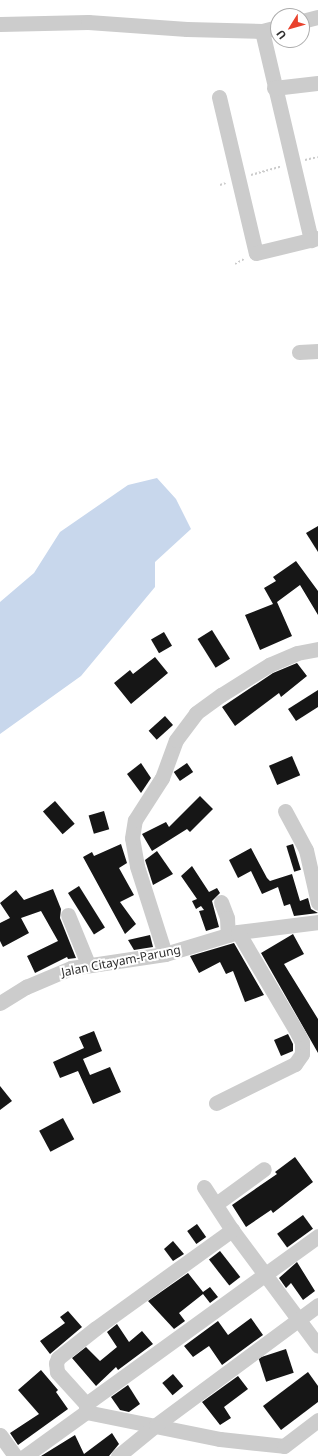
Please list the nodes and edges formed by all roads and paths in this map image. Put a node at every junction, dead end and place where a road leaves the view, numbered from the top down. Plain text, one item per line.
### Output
1 (0, 24) edge
2 (270, 29) edge
3 (262, 31) junction
4 (318, 83) edge
5 (274, 88) junction
6 (219, 97) dead end
7 (318, 157) edge
8 (293, 163) junction
9 (239, 178) junction
10 (220, 186) dead end
11 (314, 239) edge
12 (318, 351) edge
13 (299, 352) dead end
14 (317, 653) edge
15 (285, 810) dead end
16 (220, 902) dead end
17 (318, 903) edge
18 (68, 915) dead end
19 (318, 922) edge
20 (233, 934) junction
21 (165, 954) junction
22 (88, 964) junction
23 (0, 1003) edge
24 (216, 1103) dead end
25 (264, 1169) dead end
26 (204, 1187) dead end
27 (216, 1204) junction
28 (232, 1230) junction
29 (318, 1236) edge
30 (264, 1275) junction
31 (318, 1305) edge
32 (298, 1319) junction
33 (318, 1346) edge
34 (86, 1408) junction
35 (318, 1420) edge
36 (156, 1425) junction
37 (0, 1435) edge
38 (287, 1451) edge
39 (15, 1456) edge
40 (25, 1456) edge
41 (118, 1456) edge

1 - 3 street
2 - 3 street
3 - 5 street
4 - 5 street
5 - 8 street
6 - 9 street
7 - 8 path
8 - 9 path
8 - 11 street
9 - 10 path
9 - 11 street
12 - 13 street
14 - 21 street
15 - 17 street
16 - 20 street
18 - 22 street
19 - 20 street, Jalan Citayam-Parung
20 - 21 street, Jalan Citayam-Parung
20 - 24 street
21 - 22 street, Jalan Citayam-Parung
22 - 23 street, Jalan Citayam-Parung
25 - 27 street
26 - 27 street
27 - 28 street
28 - 30 street
28 - 34 street
29 - 30 street
30 - 32 street
30 - 34 street
31 - 32 street
32 - 33 street
32 - 36 street
34 - 36 street
34 - 40 street
35 - 38 street
36 - 38 street
36 - 41 street
37 - 39 street

